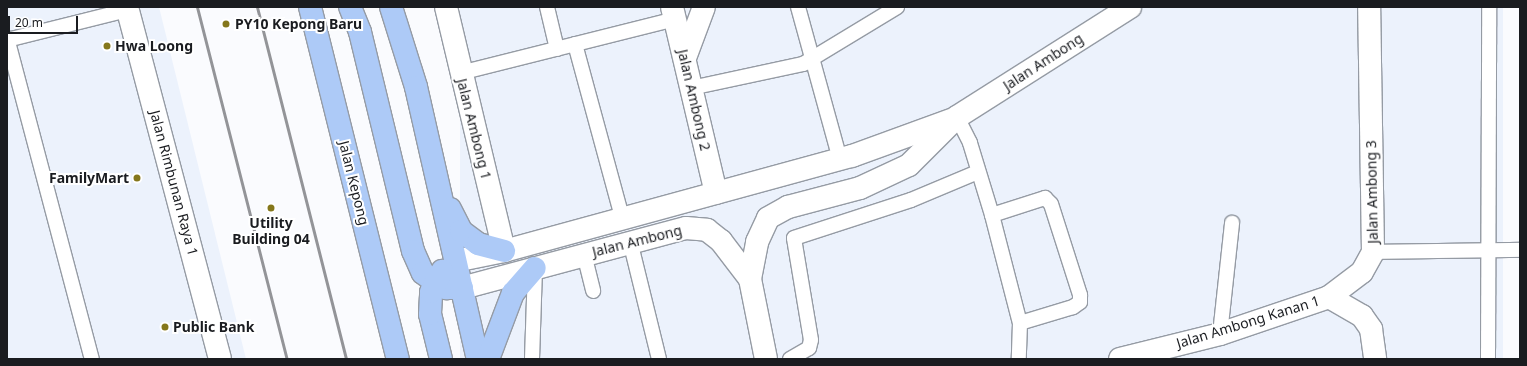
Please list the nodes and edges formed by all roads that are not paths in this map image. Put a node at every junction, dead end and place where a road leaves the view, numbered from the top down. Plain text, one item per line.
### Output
1 (310, 7) edge
2 (350, 7) edge
3 (391, 7) edge
4 (446, 7) edge
5 (547, 7) edge
6 (704, 7) edge
7 (798, 7) edge
8 (897, 7) edge
9 (1369, 7) edge
10 (1489, 7) edge
11 (127, 8) edge
12 (1119, 10) edge
13 (674, 13) edge
14 (7, 39) edge
15 (575, 44) junction
16 (557, 49) junction
17 (684, 59) junction
18 (812, 59) junction
19 (460, 73) junction
20 (692, 88) junction
21 (957, 117) junction
22 (840, 159) junction
23 (978, 172) junction
24 (437, 185) junction
25 (716, 193) junction
26 (992, 215) junction
27 (622, 217) junction
28 (1232, 223) dead end
29 (630, 241) junction
30 (1488, 250) junction
31 (1520, 250) edge
32 (504, 251) junction
33 (1373, 252) junction
34 (584, 254) junction
35 (455, 260) junction
36 (535, 268) junction
37 (750, 279) junction
38 (434, 282) junction
39 (462, 288) junction
40 (593, 291) dead end
41 (1329, 297) junction
42 (1020, 323) junction
43 (1220, 334) junction
44 (397, 357) edge
45 (92, 359) edge
46 (220, 359) edge
47 (441, 359) edge
48 (478, 359) edge
49 (488, 359) edge
50 (532, 359) edge
51 (659, 359) edge
52 (766, 359) edge
53 (790, 359) edge
54 (1019, 359) edge
55 (1120, 359) edge
56 (1375, 359) edge
57 (1488, 359) edge

1 - 44 main road, Jalan Kepong
2 - 38 main road
3 - 24 main road
4 - 19 street, Jalan Ambong 1
5 - 16 lane
6 - 17 street
7 - 18 lane
8 - 18 lane
9 - 33 street, Jalan Ambong 3
10 - 30 lane
11 - 14 lane
11 - 46 street, Jalan Rimbunan Raya 1
12 - 21 street, Jalan Ambong
13 - 15 lane
13 - 17 street, Jalan Ambong 2
14 - 45 lane
15 - 16 lane
15 - 27 lane
16 - 19 lane
17 - 20 street, Jalan Ambong 2
18 - 20 lane
18 - 22 lane
19 - 32 street, Jalan Ambong 1
20 - 25 street, Jalan Ambong 2
21 - 22 street, Jalan Ambong
21 - 23 lane
21 - 37 street, Jalan Ambong
22 - 25 street, Jalan Ambong
23 - 26 lane
23 - 53 lane
24 - 32 main road
24 - 35 main road
25 - 27 street, Jalan Ambong
26 - 42 lane
26 - 42 lane
27 - 32 street, Jalan Ambong
28 - 43 lane
29 - 34 street, Jalan Ambong
29 - 37 street, Jalan Ambong
29 - 51 lane
30 - 31 lane
30 - 33 lane
30 - 57 lane
32 - 35 street, Jalan Ambong
33 - 41 street, Jalan Ambong 3
34 - 36 street, Jalan Ambong
34 - 40 lane
35 - 38 main road
35 - 39 main road
36 - 39 street, Jalan Ambong
36 - 49 main road
36 - 50 lane
37 - 52 street
38 - 39 main road
38 - 47 main road
39 - 48 main road
41 - 43 street, Jalan Ambong Kanan 1
41 - 56 street
42 - 54 lane
43 - 55 street, Jalan Ambong Kanan 1

